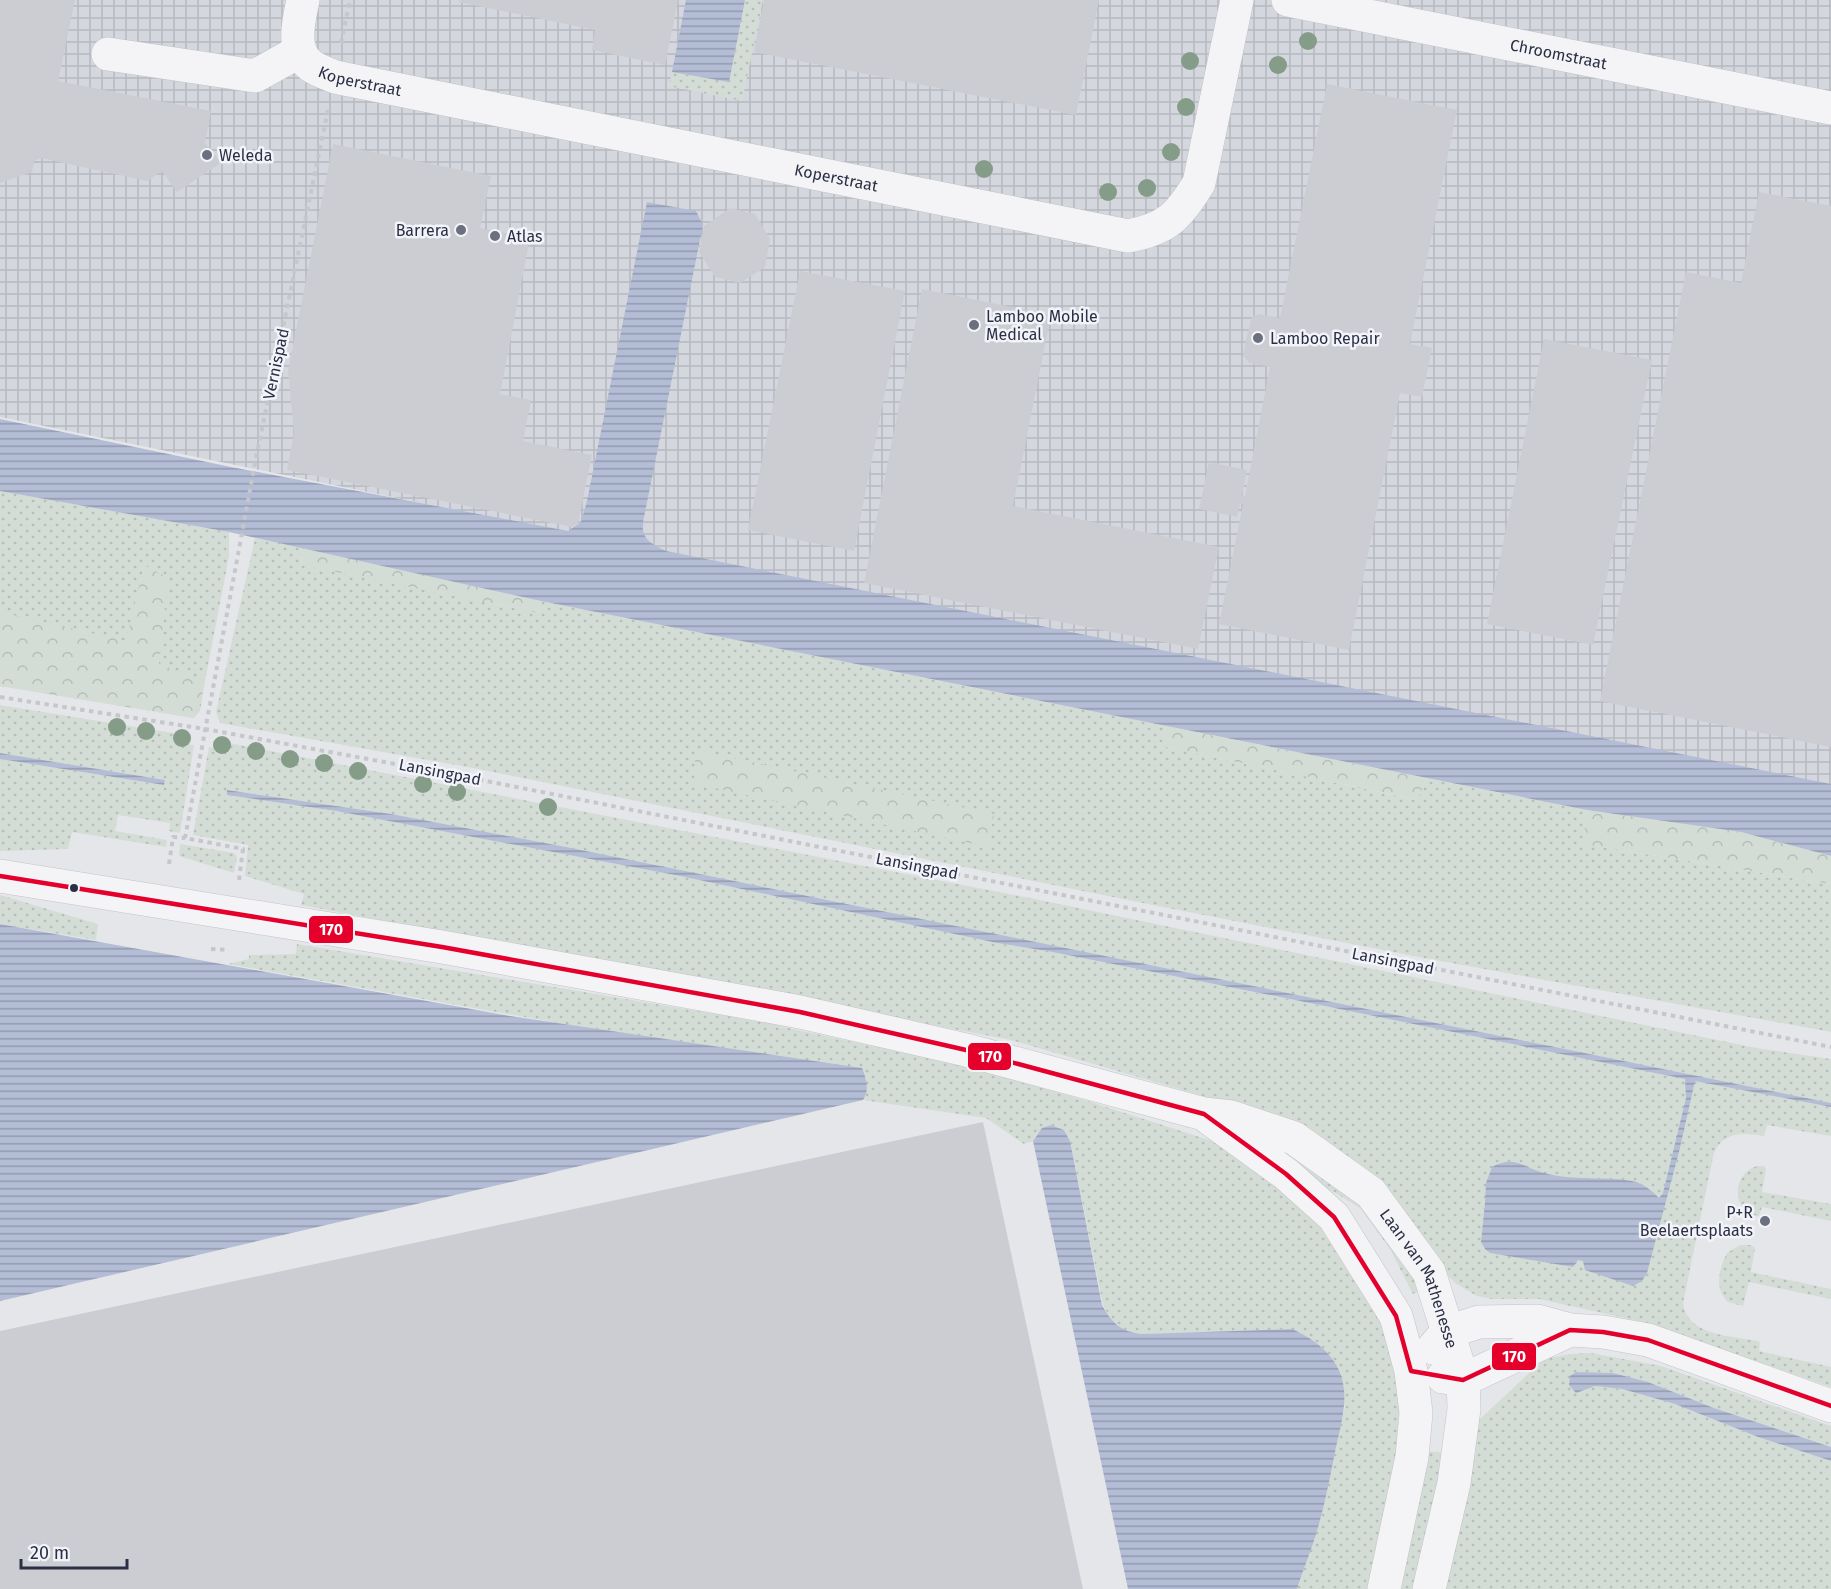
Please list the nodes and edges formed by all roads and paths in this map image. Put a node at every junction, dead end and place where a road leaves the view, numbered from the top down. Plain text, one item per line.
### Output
1 (350, 0) edge
2 (1237, 0) edge
3 (1288, 0) edge
4 (300, 26) edge
5 (108, 54) dead end
6 (335, 76) junction
7 (1831, 108) edge
8 (0, 697) edge
9 (205, 729) junction
10 (185, 838) junction
11 (169, 864) dead end
12 (0, 876) edge
13 (239, 880) dead end
14 (211, 949) dead end
15 (233, 951) dead end
16 (1831, 1047) edge
17 (1204, 1114) junction
18 (1570, 1330) junction
19 (1447, 1332) junction
20 (1411, 1371) junction
21 (1463, 1380) junction
22 (1831, 1406) edge
23 (1384, 1589) edge
24 (1429, 1589) edge

1 - 6 path, Vernispad
2 - 6 street, Koperstraat
3 - 7 street, Chroomstraat
4 - 5 street
4 - 6 street, Koperstraat
6 - 9 path, Vernispad
8 - 9 path, Lansingpad
9 - 10 path, Vernispad
9 - 16 path, Lansingpad
10 - 11 path
10 - 13 path
12 - 17 street, Laan van Mathenesse
14 - 15 path
17 - 19 street, Laan van Mathenesse
17 - 20 street, Laan van Mathenesse
18 - 19 street
18 - 21 street
18 - 22 street
19 - 20 street
19 - 21 street, Laan van Mathenesse
20 - 21 street
20 - 23 street, Laan van Mathenesse
21 - 24 street, Laan van Mathenesse

